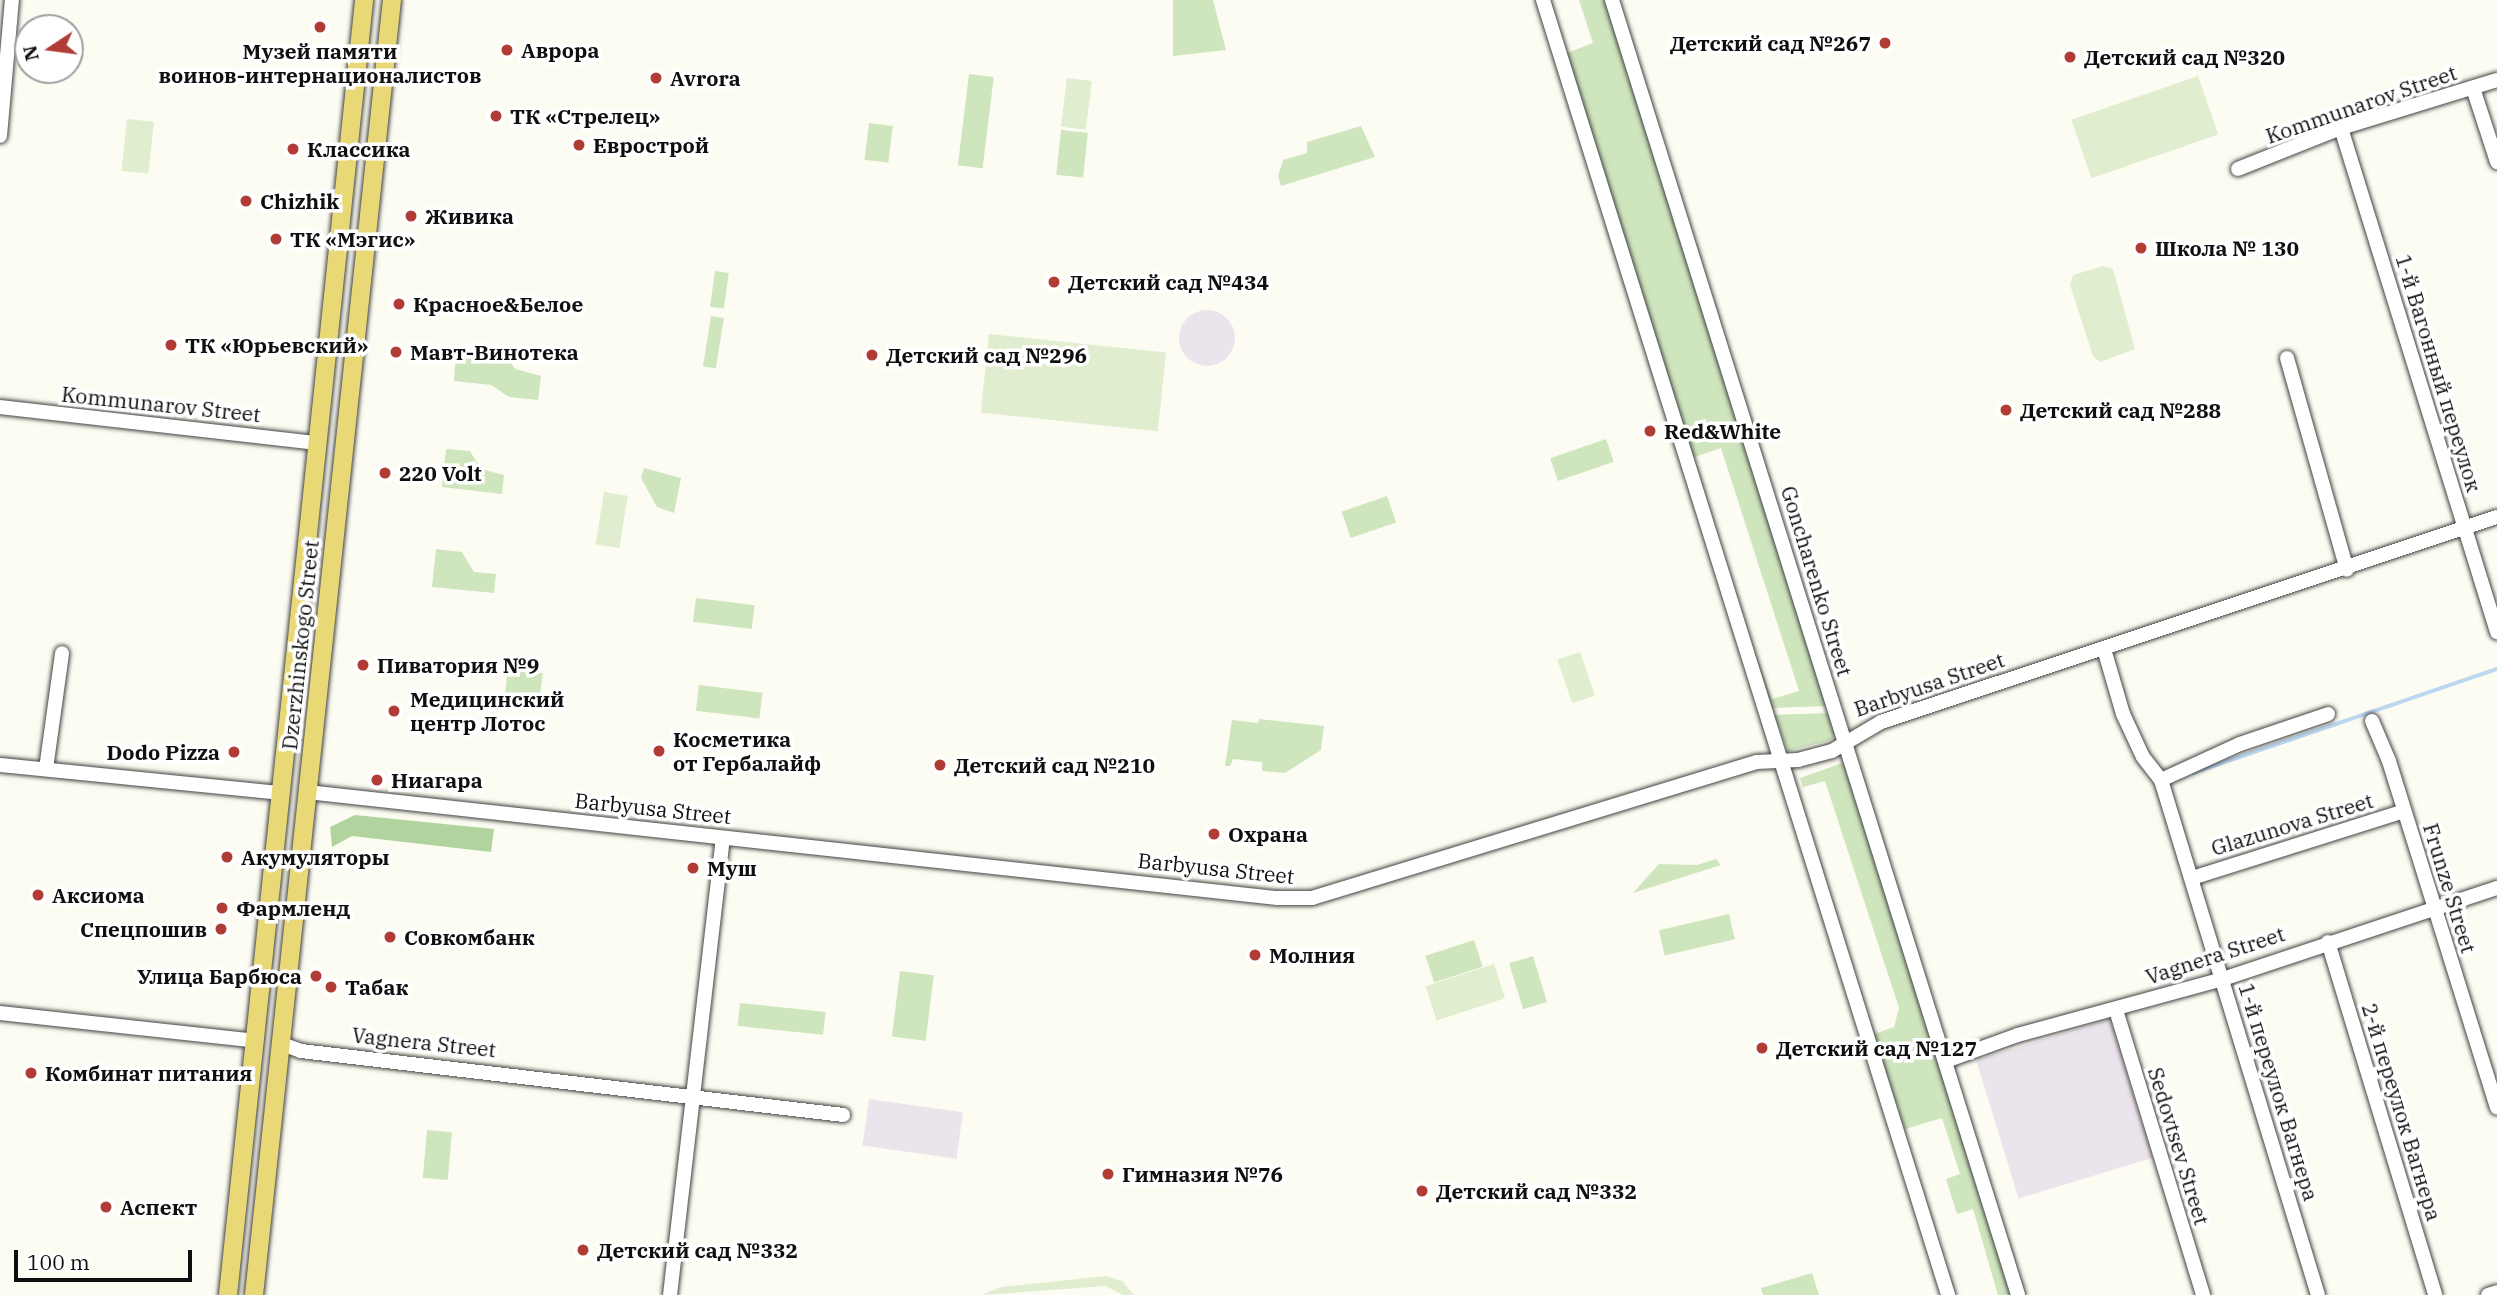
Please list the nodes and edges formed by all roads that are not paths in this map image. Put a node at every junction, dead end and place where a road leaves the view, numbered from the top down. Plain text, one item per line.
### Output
1 (12, 0) edge
2 (364, 0) edge
3 (392, 0) edge
4 (1543, 0) edge
5 (1612, 0) edge
6 (2497, 80) edge
7 (2473, 88) junction
8 (2341, 128) junction
9 (0, 136) edge
10 (2497, 163) edge
11 (2238, 169) dead end
12 (333, 298) junction
13 (359, 300) junction
14 (2287, 358) dead end
15 (0, 407) edge
16 (317, 443) junction
17 (343, 448) junction
18 (2497, 517) edge
19 (2465, 527) junction
20 (2347, 570) junction
21 (2497, 632) edge
22 (2104, 649) junction
23 (62, 653) dead end
24 (2328, 714) dead end
25 (2372, 721) dead end
26 (1845, 740) junction
27 (1781, 759) junction
28 (0, 765) edge
29 (46, 769) junction
30 (2161, 780) junction
31 (307, 792) junction
32 (280, 793) junction
33 (2404, 811) junction
34 (723, 838) junction
35 (2192, 878) junction
36 (2497, 888) edge
37 (2435, 908) junction
38 (2328, 942) junction
39 (2223, 979) junction
40 (2116, 1010) junction
41 (0, 1013) edge
42 (256, 1041) junction
43 (282, 1044) junction
44 (1946, 1061) junction
45 (696, 1097) junction
46 (2497, 1108) edge
47 (843, 1115) dead end
48 (2497, 1292) edge
49 (228, 1295) edge
50 (254, 1295) edge
51 (670, 1295) edge
52 (1948, 1295) edge
53 (2018, 1295) edge
54 (2203, 1295) edge
55 (2318, 1295) edge
56 (2435, 1295) edge
57 (2488, 1295) edge

1 - 9 street
2 - 12 main road, Dzerzhinskogo Street
3 - 13 main road, Dzerzhinskogo Street
4 - 27 street
5 - 26 street, Goncharenko Street
6 - 7 street, Kommunarov Street
7 - 8 street, Kommunarov Street
7 - 10 street
8 - 11 street, Kommunarov Street
8 - 19 street, 1-й Вагонный переулок
12 - 13 main road
12 - 16 main road, Dzerzhinskogo Street
13 - 17 main road, Dzerzhinskogo Street
14 - 20 street
15 - 16 street, Kommunarov Street
16 - 17 main road
16 - 32 main road, Dzerzhinskogo Street
17 - 31 main road, Dzerzhinskogo Street
18 - 19 street, Barbyusa Street
19 - 20 street, Barbyusa Street
19 - 21 street, 1-й Вагонный переулок
20 - 22 street, Barbyusa Street
22 - 26 street, Barbyusa Street
22 - 30 street, 1-й переулок Вагнера
23 - 29 street
24 - 30 street
25 - 33 street, Frunze Street
26 - 27 street, Barbyusa Street
26 - 44 street, Goncharenko Street
27 - 34 street, Barbyusa Street
27 - 52 street
28 - 29 street, Barbyusa Street
29 - 32 street, Barbyusa Street
30 - 35 street, 1-й переулок Вагнера
31 - 32 main road, Barbyusa Street
31 - 34 street, Barbyusa Street
31 - 43 main road, Dzerzhinskogo Street
32 - 42 main road, Dzerzhinskogo Street
33 - 35 street, Glazunova Street
33 - 37 street, Frunze Street
34 - 45 street
35 - 39 street, 1-й переулок Вагнера
36 - 37 street, Vagnera Street
37 - 38 street, Vagnera Street
37 - 46 street, Frunze Street
38 - 39 street, Vagnera Street
38 - 56 street, 2-й переулок Вагнера
39 - 40 street, Vagnera Street
39 - 55 street, 1-й переулок Вагнера
40 - 44 street, Vagnera Street
40 - 54 street, Sedovtsev Street
41 - 42 street, Vagnera Street
42 - 43 main road, Vagnera Street
42 - 49 main road, Dzerzhinskogo Street
43 - 45 street, Vagnera Street
43 - 50 main road, Dzerzhinskogo Street
44 - 53 street, Goncharenko Street
45 - 47 street, Vagnera Street
45 - 51 street
48 - 57 street

